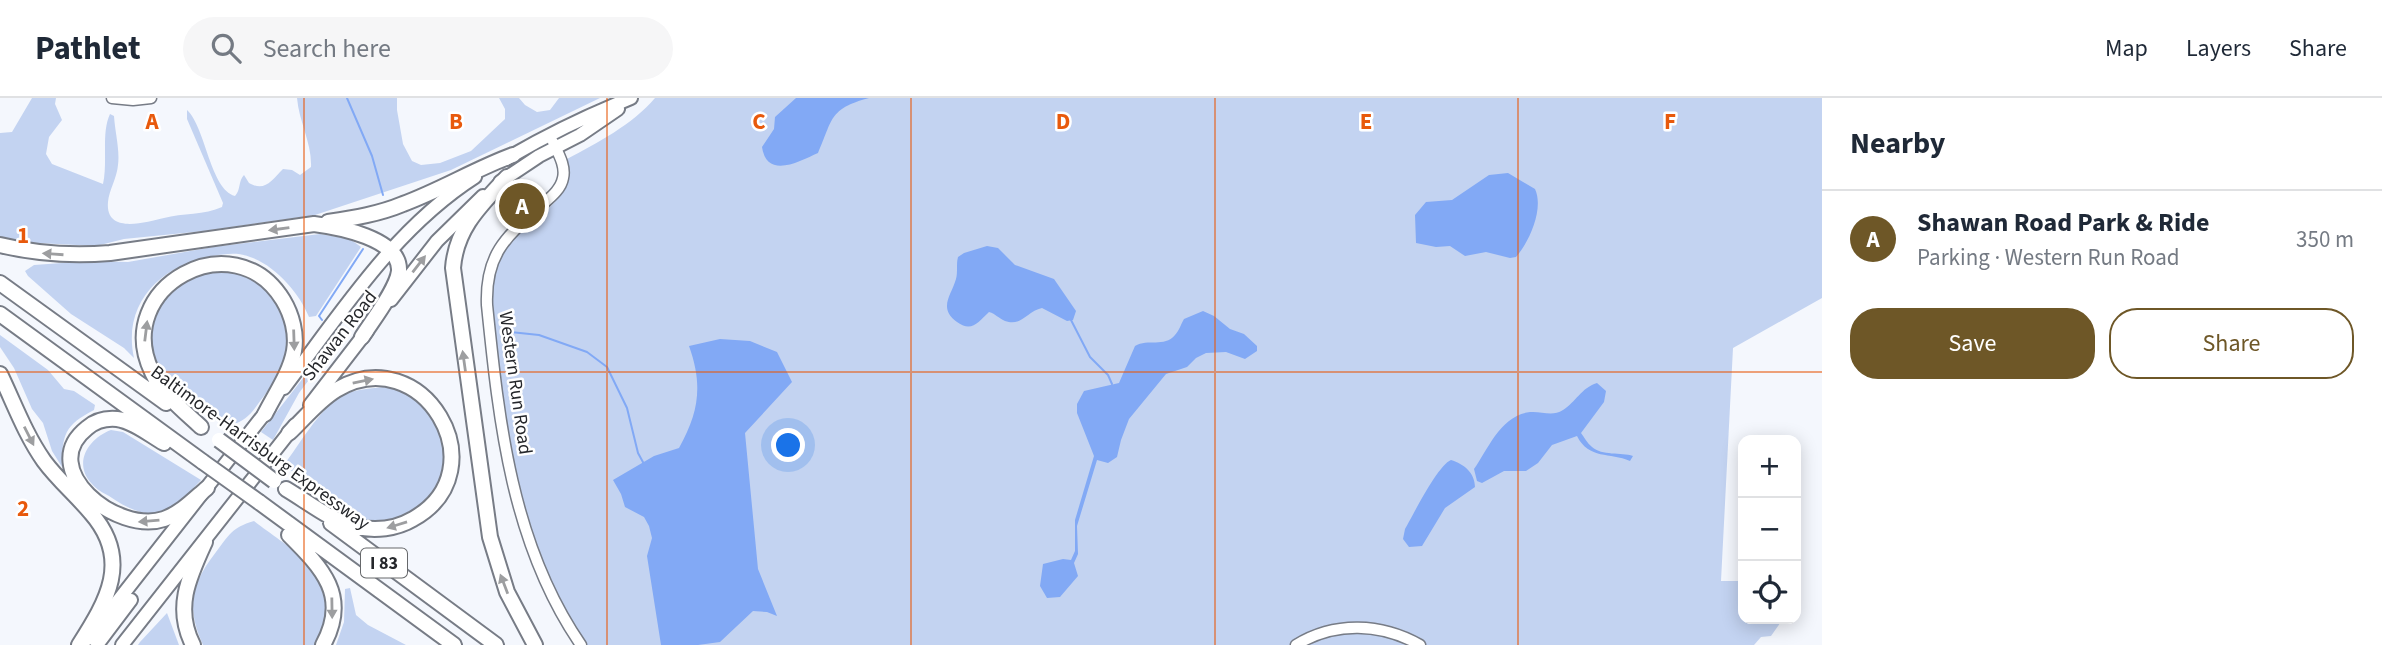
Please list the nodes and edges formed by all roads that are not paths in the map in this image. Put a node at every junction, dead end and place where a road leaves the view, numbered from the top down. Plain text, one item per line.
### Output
1 (113, 98) edge
2 (151, 98) edge
3 (632, 98) edge
4 (589, 115) junction
5 (554, 145) junction
6 (513, 155) junction
7 (507, 177) junction
8 (314, 224) junction
9 (0, 245) edge
10 (389, 252) junction
11 (0, 283) edge
12 (0, 314) edge
13 (0, 323) edge
14 (362, 338) junction
15 (0, 374) edge
16 (265, 414) junction
17 (201, 428) junction
18 (289, 433) junction
19 (164, 443) junction
20 (201, 466) junction
21 (280, 485) junction
22 (207, 488) junction
23 (256, 506) junction
24 (181, 523) junction
25 (289, 535) junction
26 (205, 542) junction
27 (435, 631) junction
28 (81, 645) edge
29 (97, 645) edge
30 (122, 645) edge
31 (193, 645) edge
32 (323, 645) edge
33 (454, 645) edge
34 (496, 645) edge
35 (535, 645) edge
36 (581, 645) edge
37 (1296, 645) edge
38 (1420, 645) edge

1 - 2 street
3 - 4 main road, Shawan Road
3 - 5 main road, Shawan Road
4 - 5 main road, Shawan Road
4 - 6 main road, Shawan Road
5 - 6 main road, Shawan Road
5 - 7 main road, Shawan Road
5 - 36 street, Western Run Road
6 - 8 highway
6 - 10 main road, Shawan Road
14 -> 7 main road, Shawan Road
35 -> 7 highway
8 -> 9 highway
8 - 10 highway
10 - 14 highway
10 - 16 main road, Shawan Road
11 - 17 highway, Baltimore-Harrisburg Expressway / I 83
12 - 20 highway, I 83
13 - 19 highway
14 - 18 main road, Shawan Road
15 -> 28 highway
17 -> 16 highway
16 - 22 main road, Shawan Road
17 - 21 highway, Baltimore-Harrisburg Expressway / I 83, bridge
18 -> 21 highway
18 - 26 main road, Shawan Road
19 - 20 highway
22 -> 19 highway
20 - 23 highway, I 83, bridge
21 - 34 highway, Baltimore-Harrisburg Expressway / I 83
22 - 24 main road, Shawan Road
23 - 25 highway
23 - 27 highway, I 83
24 - 28 main road, Shawan Road
24 - 29 main road
25 - 27 highway
25 -> 32 highway
26 - 30 main road, Shawan Road
26 - 31 highway
27 - 33 highway, I 83
37 - 38 street

